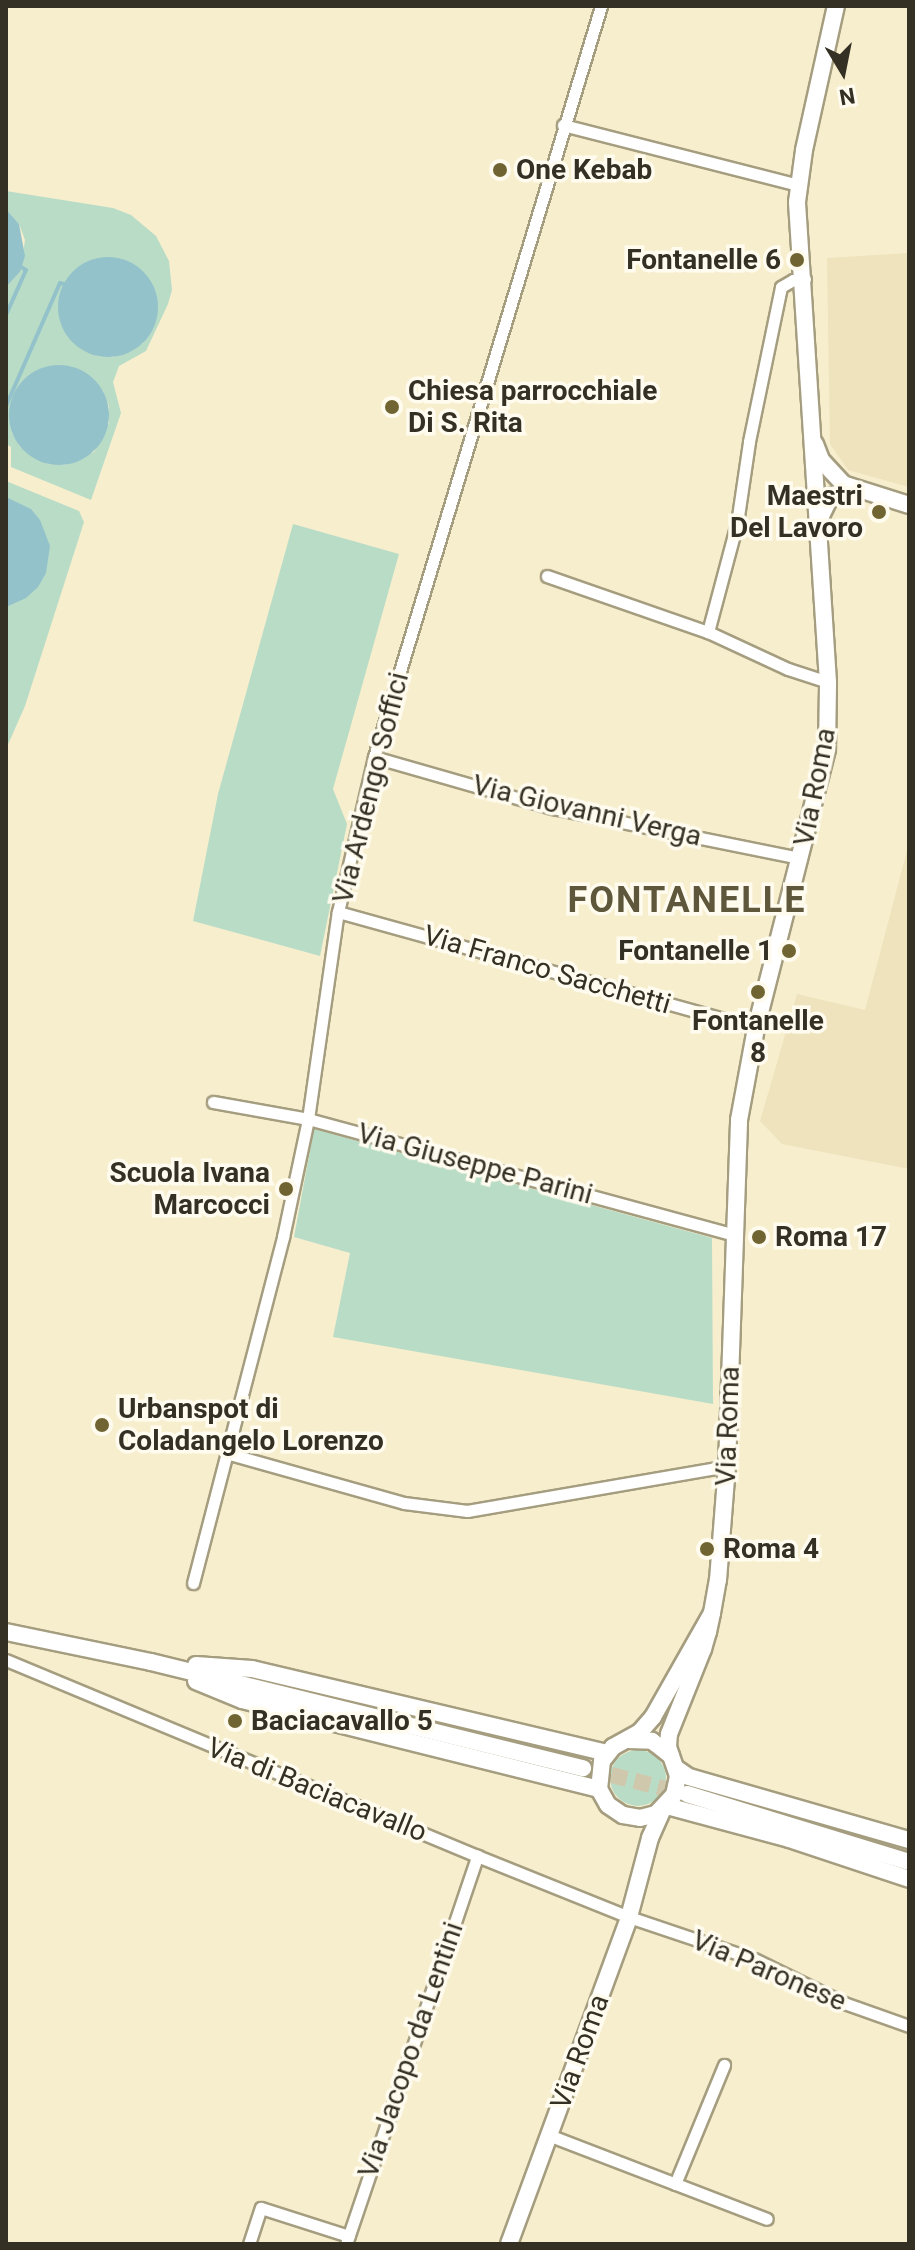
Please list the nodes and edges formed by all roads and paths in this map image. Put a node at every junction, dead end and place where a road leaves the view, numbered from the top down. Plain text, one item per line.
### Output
1 (601, 6) edge
2 (836, 6) edge
3 (563, 125) junction
4 (799, 185) junction
5 (805, 279) junction
6 (811, 427) junction
7 (852, 489) junction
8 (909, 505) edge
9 (817, 532) junction
10 (547, 576) dead end
11 (708, 632) junction
12 (828, 682) junction
13 (374, 757) junction
14 (801, 858) junction
15 (338, 912) junction
16 (756, 1028) junction
17 (213, 1102) dead end
18 (308, 1119) junction
19 (736, 1235) junction
20 (226, 1453) junction
21 (727, 1466) junction
22 (193, 1583) dead end
23 (712, 1613) junction
24 (6, 1632) edge
25 (6, 1660) edge
26 (151, 1662) junction
27 (628, 1740) junction
28 (607, 1753) junction
29 (674, 1762) junction
30 (583, 1768) tunnel mouth
31 (599, 1789) junction
32 (687, 1794) tunnel mouth
33 (665, 1808) junction
34 (631, 1817) junction
35 (909, 1840) edge
36 (477, 1856) junction
37 (646, 1859) junction
38 (909, 1862) edge
39 (909, 1879) edge
40 (629, 1917) junction
41 (909, 2026) edge
42 (724, 2065) dead end
43 (551, 2136) junction
44 (675, 2184) junction
45 (767, 2219) dead end
46 (348, 2240) edge
47 (249, 2244) edge
48 (509, 2244) edge

1 - 3 street, Via Ardengo Soffici
2 - 4 main road, Via Roma
3 - 4 street
3 - 13 street, Via Ardengo Soffici
4 - 5 main road, Via Roma
5 - 6 main road, Via Roma
5 - 11 street
6 - 7 main road
6 - 9 main road, Via Roma
7 - 8 main road
7 - 9 main road
9 - 12 main road, Via Roma
10 - 11 street
11 - 12 street
12 - 14 main road, Via Roma
13 - 14 street, Via Giovanni Verga
13 - 15 street, Via Ardengo Soffici
14 - 16 main road, Via Roma
15 - 16 street, Via Franco Sacchetti
15 - 18 street, Via Ardengo Soffici
16 - 19 main road, Via Roma
17 - 18 street, Via Giuseppe Parini
18 - 19 street, Via Giuseppe Parini
18 - 20 street, Via Ardengo Soffici
19 - 21 main road, Via Roma
20 - 21 street
20 - 22 street, Via Ardengo Soffici
21 - 23 main road, Via Roma
23 - 27 main road, Via Roma
23 - 29 main road, Via Roma
24 - 26 main road
25 - 36 street, Via di Baciacavallo
26 - 28 main road
26 - 30 main road
26 - 31 main road
27 - 28 main road, Via Roma
27 - 29 main road
28 - 31 main road
29 - 33 main road, Via Roma
29 - 35 main road
31 - 34 main road
32 - 38 main road
33 - 34 main road
33 - 37 main road, Via Roma
33 - 39 main road
34 - 37 main road
36 - 40 street, Via di Baciacavallo
36 - 46 street, Via Jacopo da Lentini
37 - 40 main road, Via Roma
40 - 41 street, Via Paronese
40 - 43 main road, Via Roma
42 - 44 street
43 - 44 street
43 - 48 main road, Via Roma
44 - 45 street
46 - 47 street

